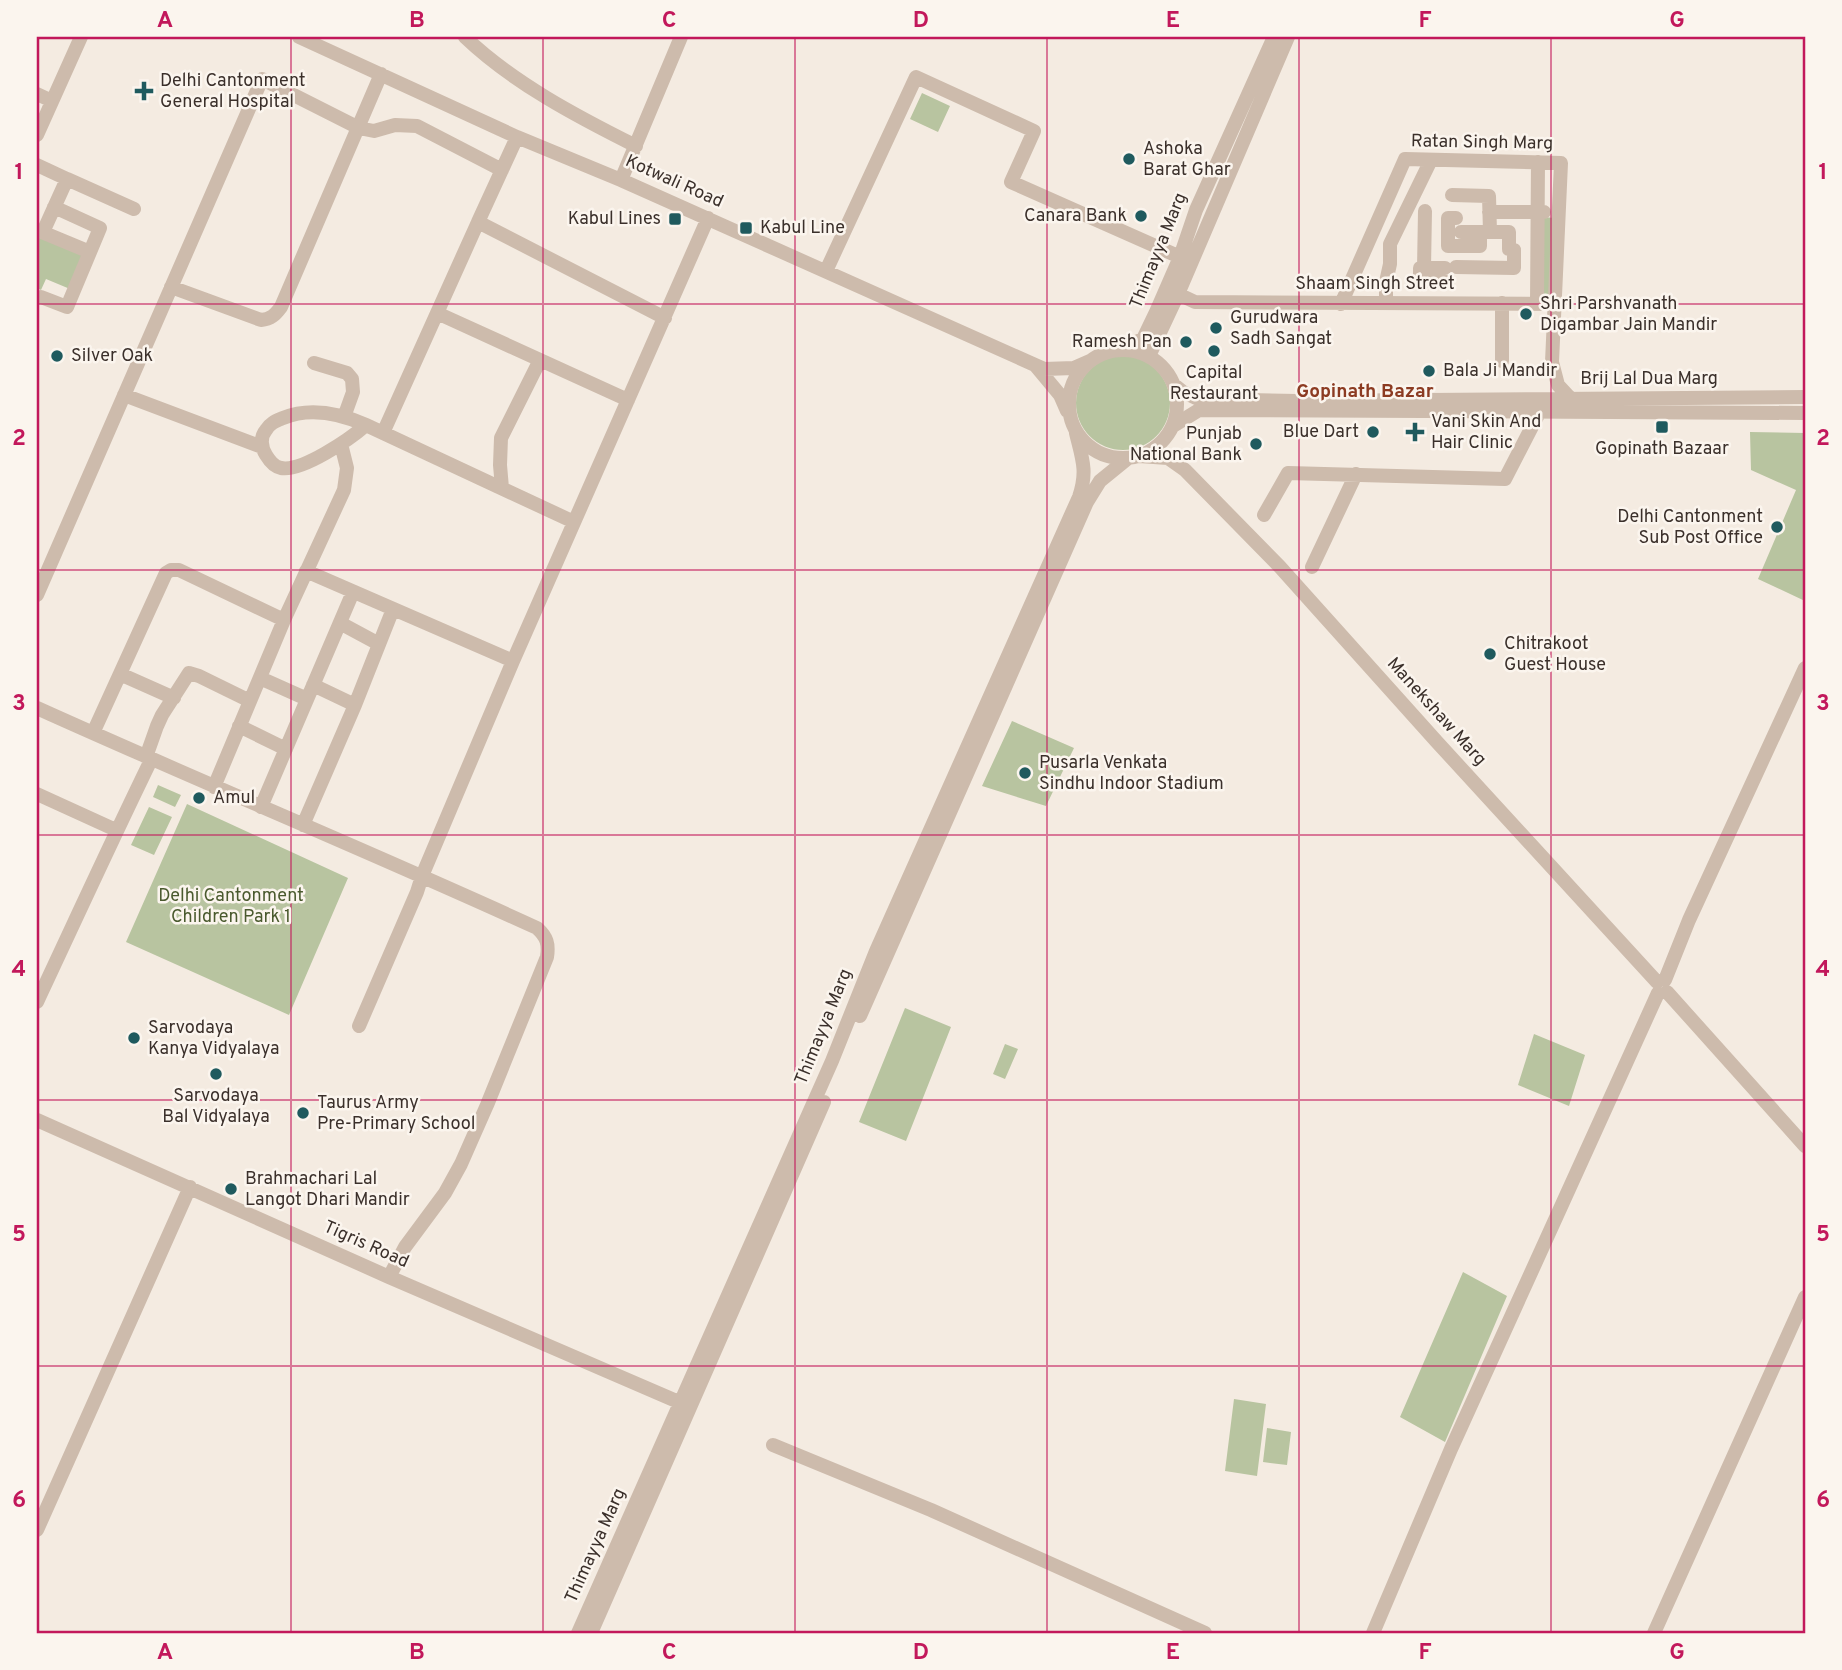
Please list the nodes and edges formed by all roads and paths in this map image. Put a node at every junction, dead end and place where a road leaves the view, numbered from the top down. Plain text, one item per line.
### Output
1 (81, 37) edge
2 (299, 37) edge
3 (465, 37) edge
4 (681, 37) edge
5 (1274, 37) edge
6 (1288, 37) edge
7 (381, 74) junction
8 (37, 94) edge
9 (52, 101) junction
10 (359, 128) junction
11 (37, 135) edge
12 (517, 137) junction
13 (636, 146) junction
14 (1431, 160) junction
15 (1538, 162) junction
16 (37, 165) edge
17 (502, 170) junction
18 (67, 179) junction
19 (621, 180) junction
20 (1452, 195) dead end
21 (54, 207) junction
22 (134, 209) dead end
23 (1424, 211) dead end
24 (1489, 212) junction
25 (1538, 212) junction
26 (1559, 213) junction
27 (708, 218) junction
28 (478, 222) junction
29 (1459, 225) dead end
30 (40, 231) edge
31 (1485, 232) junction
32 (90, 252) junction
33 (1180, 257) junction
34 (825, 271) junction
35 (171, 288) junction
36 (1178, 294) junction
37 (41, 297) dead end
38 (1386, 303) junction
39 (1502, 303) junction
40 (1341, 304) junction
41 (1537, 304) junction
42 (1555, 304) junction
43 (437, 313) junction
44 (665, 318) junction
45 (1117, 350) junction
46 (1149, 356) junction
47 (540, 360) junction
48 (1090, 361) junction
49 (1502, 361) dead end
50 (314, 363) dead end
51 (1035, 364) junction
52 (1173, 384) junction
53 (124, 395) junction
54 (1805, 397) edge
55 (1570, 399) junction
56 (628, 400) junction
57 (1199, 405) junction
58 (1540, 411) junction
59 (1805, 413) edge
60 (344, 417) junction
61 (366, 425) junction
62 (1073, 427) junction
63 (1171, 430) junction
64 (383, 433) junction
65 (341, 444) junction
66 (262, 447) junction
67 (1133, 457) junction
68 (1185, 470) junction
69 (1356, 474) junction
70 (502, 488) junction
71 (1264, 515) dead end
72 (574, 522) junction
73 (1312, 567) dead end
74 (306, 571) junction
75 (40, 578) edge
76 (353, 592) junction
77 (37, 595) edge
78 (393, 609) junction
79 (284, 620) junction
80 (340, 623) junction
81 (379, 644) junction
82 (513, 661) junction
83 (1805, 668) edge
84 (120, 674) junction
85 (260, 678) junction
86 (313, 685) junction
87 (173, 698) junction
88 (307, 699) junction
89 (250, 701) junction
90 (355, 705) junction
91 (37, 708) edge
92 (239, 726) junction
93 (93, 733) junction
94 (286, 749) junction
95 (149, 759) junction
96 (214, 787) junction
97 (37, 794) edge
98 (261, 807) junction
99 (303, 825) junction
100 (116, 830) junction
101 (422, 876) junction
102 (881, 953) junction
103 (1662, 987) junction
104 (38, 995) edge
105 (359, 1026) dead end
106 (37, 1120) edge
107 (1805, 1146) edge
108 (190, 1187) junction
109 (389, 1277) junction
110 (1805, 1297) edge
111 (681, 1403) junction
112 (773, 1445) dead end
113 (37, 1530) edge
114 (579, 1633) edge
115 (591, 1633) edge
116 (1205, 1633) edge
117 (1373, 1633) edge
118 (1654, 1633) edge

1 - 9 street
2 - 7 street, Kotwali Road
3 - 13 street
4 - 13 street
5 - 33 street, Thimayya Marg
6 - 36 street, Thimayya Marg
7 - 10 street
7 - 12 street, Kotwali Road
8 - 9 street
9 - 11 street
10 - 17 street
10 - 35 street
10 - 35 street
12 - 17 street
12 - 19 street, Kotwali Road
13 - 19 street
14 - 15 street, Ratan Singh Marg
14 - 38 street
14 - 40 street, Ratan Singh Marg
15 - 25 street
15 - 26 street, Ratan Singh Marg
16 - 18 street
17 - 28 street
18 - 21 street
18 - 22 street
19 - 27 street, Kotwali Road
20 - 24 street
21 - 30 street
21 - 32 street
23 - 31 street
24 - 25 street
24 - 31 street
25 - 26 street
25 - 41 street
26 - 42 street, Ratan Singh Marg
27 - 34 street, Kotwali Road
27 - 44 street
28 - 43 street
28 - 44 street
29 - 31 street
30 - 32 street
32 - 37 street
33 - 34 street
33 - 45 street, Thimayya Marg
34 - 51 street, Kotwali Road
35 - 53 street
36 - 40 street, Shaam Singh Street
36 - 46 street, Thimayya Marg
38 - 39 street, Shaam Singh Street
38 - 40 street, Shaam Singh Street
39 - 41 street, Shaam Singh Street
39 - 49 street
41 - 42 street, Shaam Singh Street
42 - 55 street, Ratan Singh Marg
43 - 47 street
43 - 64 street
44 - 56 street
45 - 46 street
45 - 48 street
46 - 52 street
47 - 56 street
47 - 70 street
48 - 51 street
48 - 62 street
50 - 60 street
51 - 62 street
52 - 57 street
52 - 63 street
53 - 66 street
53 - 75 street
54 - 55 street, Brij Lal Dua Marg
55 - 57 street, Brij Lal Dua Marg
56 - 72 street
57 - 58 street, Brij Lal Dua Marg
57 - 63 street
58 - 59 street, Brij Lal Dua Marg
58 - 69 street
60 - 61 street
60 - 66 street
61 - 64 street
61 - 65 street
62 - 67 street
62 - 102 street, Thimayya Marg
63 - 67 street
63 - 68 street, Manekshaw Marg
64 - 70 street
65 - 66 street
65 - 74 street
67 - 68 street, Manekshaw Marg
67 - 102 street, Thimayya Marg
68 - 103 street, Manekshaw Marg
69 - 71 street
69 - 73 street
70 - 72 street
72 - 82 street
74 - 76 street
74 - 79 street
75 - 77 street
76 - 78 street
76 - 80 street
78 - 81 street
78 - 82 street
79 - 84 street
79 - 85 street
80 - 81 street
80 - 86 street
81 - 90 street
82 - 101 street
83 - 103 street
84 - 87 street
84 - 93 street
85 - 88 street
85 - 89 street
86 - 88 street
86 - 90 street
87 - 89 street
87 - 95 street
88 - 94 street
89 - 92 street
90 - 99 street
91 - 93 street
92 - 94 street
92 - 96 street
93 - 95 street
94 - 98 street
95 - 96 street
95 - 100 street
96 - 98 street
97 - 100 street
98 - 99 street
99 - 101 street
100 - 104 street
101 - 105 street
101 - 109 street
102 - 111 street, Thimayya Marg
102 - 115 street, Thimayya Marg
103 - 107 street, Manekshaw Marg
103 - 117 street
106 - 108 street, Tigris Road
108 - 109 street, Tigris Road
108 - 113 street
109 - 111 street, Tigris Road
110 - 118 street
111 - 114 street, Thimayya Marg
112 - 116 street

